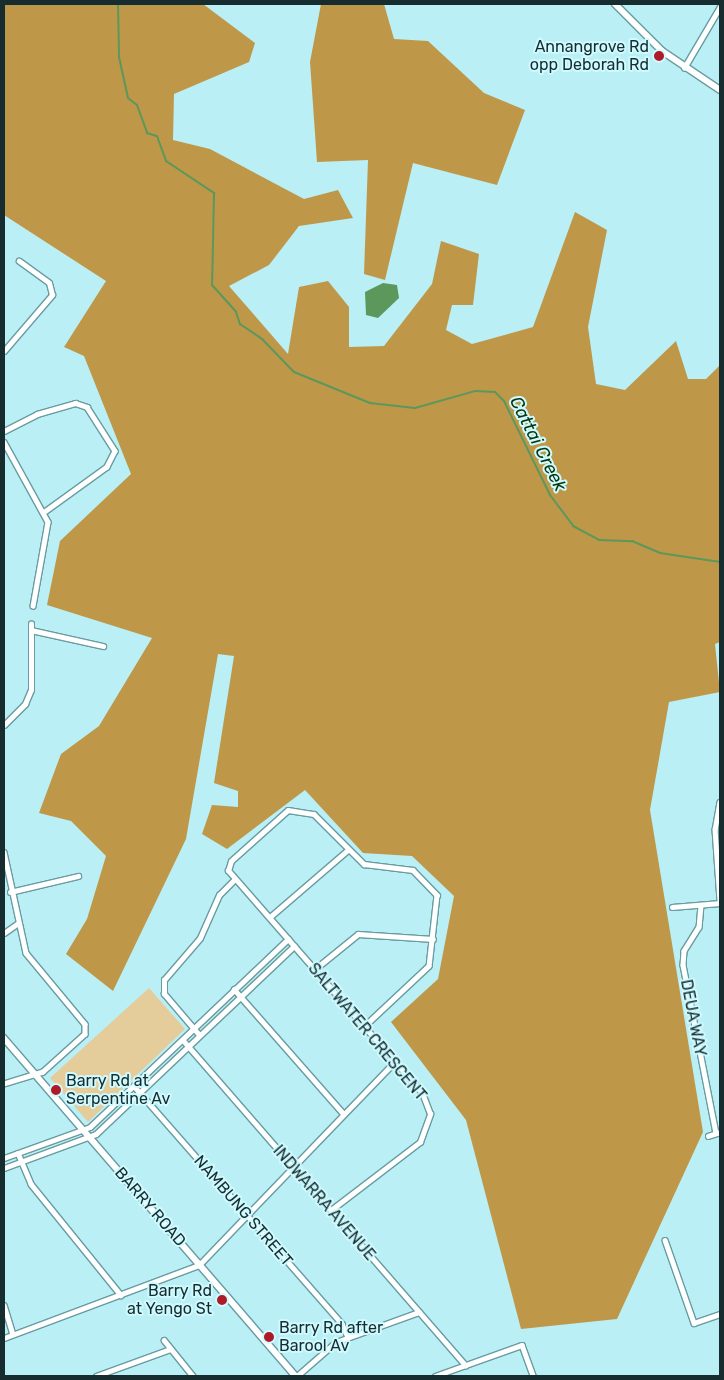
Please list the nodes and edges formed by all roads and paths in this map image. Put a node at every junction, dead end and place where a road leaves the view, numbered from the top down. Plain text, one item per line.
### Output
1 (615, 4) edge
2 (720, 7) edge
3 (684, 69) junction
4 (720, 90) edge
5 (19, 261) dead end
6 (4, 351) edge
7 (4, 431) edge
8 (4, 442) edge
9 (46, 511) junction
10 (33, 606) dead end
11 (32, 624) dead end
12 (31, 630) junction
13 (103, 646) dead end
14 (4, 725) edge
15 (720, 802) edge
16 (718, 817) edge
17 (348, 850) junction
18 (4, 852) edge
19 (5, 866) edge
20 (78, 876) dead end
21 (234, 880) junction
22 (10, 892) junction
23 (720, 902) edge
24 (701, 905) junction
25 (672, 907) dead end
26 (270, 917) junction
27 (17, 924) junction
28 (4, 933) edge
29 (288, 939) junction
30 (434, 939) junction
31 (294, 946) junction
32 (314, 969) junction
33 (234, 989) junction
34 (239, 996) junction
35 (365, 1026) junction
36 (194, 1029) junction
37 (199, 1035) junction
38 (4, 1038) edge
39 (183, 1040) junction
40 (188, 1046) junction
41 (395, 1061) junction
42 (34, 1073) junction
43 (4, 1084) edge
44 (134, 1086) junction
45 (140, 1093) junction
46 (343, 1113) junction
47 (84, 1130) junction
48 (718, 1133) edge
49 (89, 1136) junction
50 (708, 1136) dead end
51 (18, 1153) junction
52 (4, 1158) edge
53 (22, 1162) junction
54 (293, 1167) junction
55 (4, 1168) edge
56 (331, 1210) junction
57 (247, 1214) junction
58 (665, 1240) dead end
59 (199, 1265) junction
60 (122, 1295) junction
61 (4, 1305) edge
62 (419, 1312) junction
63 (720, 1314) edge
64 (14, 1334) junction
65 (348, 1337) junction
66 (4, 1338) edge
67 (164, 1340) dead end
68 (170, 1349) junction
69 (466, 1365) junction
70 (96, 1376) edge
71 (193, 1376) edge
72 (297, 1376) edge
73 (434, 1376) edge
74 (533, 1376) edge

1 - 3 main road
2 - 3 street
3 - 4 main road
5 - 6 street
7 - 9 street
8 - 9 street
9 - 10 street
11 - 12 street
12 - 13 street
12 - 14 street
15 - 16 street
16 - 23 street
17 - 21 street, SALTWATER CRESCENT
17 - 26 street
17 - 30 street
18 - 19 street
19 - 22 street
20 - 22 street
21 - 26 street, SALTWATER CRESCENT
21 - 36 street
22 - 27 street
23 - 24 street
24 - 25 street
24 - 48 street, DEUA WAY
26 - 29 street, SALTWATER CRESCENT
27 - 28 street
27 - 42 street
29 - 31 street, SALTWATER CRESCENT
29 - 33 street
30 - 32 street
30 - 35 street
31 - 32 street, SALTWATER CRESCENT
31 - 34 street
32 - 35 street, SALTWATER CRESCENT
33 - 34 street
33 - 36 street
34 - 37 street
34 - 46 street
35 - 41 street, SALTWATER CRESCENT
36 - 37 street
36 - 39 street
37 - 40 street
38 - 42 street, BARRY ROAD
39 - 40 street, INDWARRA AVENUE
39 - 44 street
40 - 45 street
40 - 54 street, INDWARRA AVENUE
41 - 46 street
41 - 56 street, SALTWATER CRESCENT
42 - 43 street
42 - 47 street, BARRY ROAD
44 - 45 street, NAMBUNG STREET
44 - 47 street
45 - 49 street
45 - 57 street, NAMBUNG STREET
46 - 54 street
47 - 49 street, BARRY ROAD
47 - 51 street
48 - 50 street
49 - 53 street
49 - 59 street, BARRY ROAD
51 - 52 street
51 - 53 street
53 - 55 street
53 - 60 street
54 - 56 street, INDWARRA AVENUE
54 - 57 street
56 - 62 street, INDWARRA AVENUE
57 - 59 street
57 - 65 street, NAMBUNG STREET
58 - 63 street
59 - 60 street
59 - 72 street, BARRY ROAD
60 - 64 street
61 - 64 street
62 - 65 street
62 - 69 street, INDWARRA AVENUE
64 - 66 street
65 - 72 street
67 - 68 street
68 - 70 street
68 - 71 street
69 - 73 street
69 - 74 street

